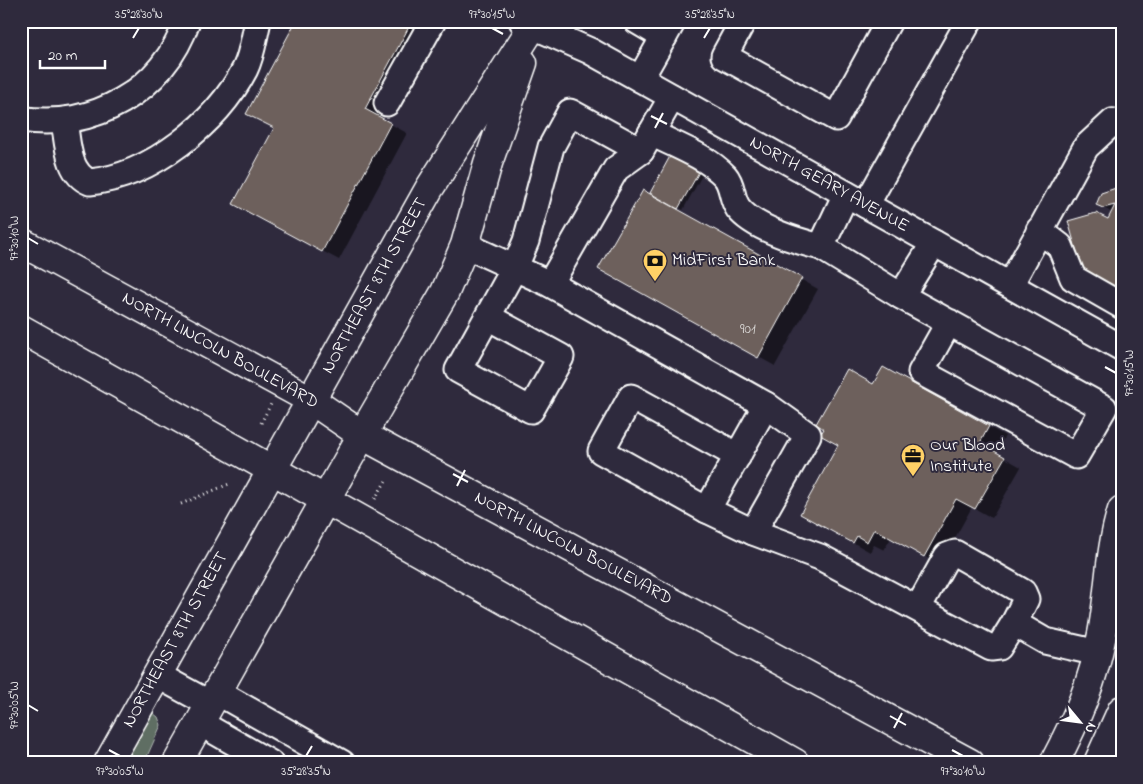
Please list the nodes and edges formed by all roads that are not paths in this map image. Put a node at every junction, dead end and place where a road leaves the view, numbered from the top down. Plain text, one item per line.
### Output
1 (187, 21) edge
2 (258, 21) edge
3 (433, 21) edge
4 (637, 21) edge
5 (743, 21) edge
6 (889, 21) edge
7 (969, 21) edge
8 (531, 23) edge
9 (669, 29) edge
10 (640, 79) junction
11 (672, 97) junction
12 (387, 104) dead end
13 (21, 119) edge
14 (64, 121) junction
15 (1122, 126) edge
16 (646, 142) junction
17 (856, 200) junction
18 (1039, 230) junction
19 (21, 242) edge
20 (934, 243) junction
21 (465, 245) junction
22 (821, 247) junction
23 (515, 267) junction
24 (550, 284) junction
25 (1010, 286) junction
26 (901, 296) junction
27 (1122, 306) edge
28 (488, 317) dead end
29 (949, 322) junction
30 (21, 329) edge
31 (1120, 343) edge
32 (311, 400) junction
33 (766, 405) junction
34 (362, 435) junction
35 (738, 456) junction
36 (271, 470) junction
37 (325, 501) junction
38 (707, 510) junction
39 (1122, 510) edge
40 (753, 532) junction
41 (918, 608) junction
42 (1014, 623) junction
43 (1098, 653) junction
44 (157, 675) junction
45 (209, 706) junction
46 (1122, 710) edge
47 (276, 725) junction
48 (1116, 739) edge
49 (264, 759) edge
50 (108, 763) edge
51 (177, 763) edge
52 (342, 763) edge
53 (795, 763) edge
54 (970, 763) edge
55 (1054, 763) edge
56 (1098, 763) edge

1 - 14 street
2 - 14 street
3 - 12 street
4 - 9 street
5 - 6 street
7 - 17 street
8 - 10 street, NORTH GEARY AVENUE
8 - 21 main road
8 - 32 main road, NORTHEAST 8TH STREET
9 - 10 street
10 - 11 street, NORTH GEARY AVENUE
11 - 16 street
11 - 17 street, NORTH GEARY AVENUE
13 - 14 street
15 - 18 street
16 - 22 street
16 - 23 street
16 - 24 street
17 - 20 street, NORTH GEARY AVENUE
17 - 22 street
18 - 25 street
18 - 27 street
19 - 32 main road, NORTH LINCOLN BOULEVARD
20 - 25 street, NORTH GEARY AVENUE
20 - 26 street
21 - 23 street
21 - 34 main road
22 - 26 street
23 - 24 street
23 - 28 street
24 - 33 street
25 - 31 street, NORTH GEARY AVENUE
26 - 29 street
29 - 29 street
30 - 36 main road
32 - 34 main road, NORTH LINCOLN BOULEVARD
32 - 36 main road, NORTHEAST 8TH STREET
33 - 35 street
33 - 40 street
34 - 37 main road
34 - 54 main road, NORTH LINCOLN BOULEVARD
35 - 38 street
35 - 38 street
36 - 37 main road
36 - 44 main road, NORTHEAST 8TH STREET
37 - 45 main road
37 - 53 main road
38 - 40 street
39 - 43 main road
40 - 41 street
41 - 42 street
41 - 42 street
42 - 43 street
43 - 55 main road
44 - 45 street
44 - 50 main road, NORTHEAST 8TH STREET
45 - 47 street
45 - 49 street
45 - 51 main road
46 - 48 main road
47 - 49 street
47 - 52 street
48 - 56 main road

